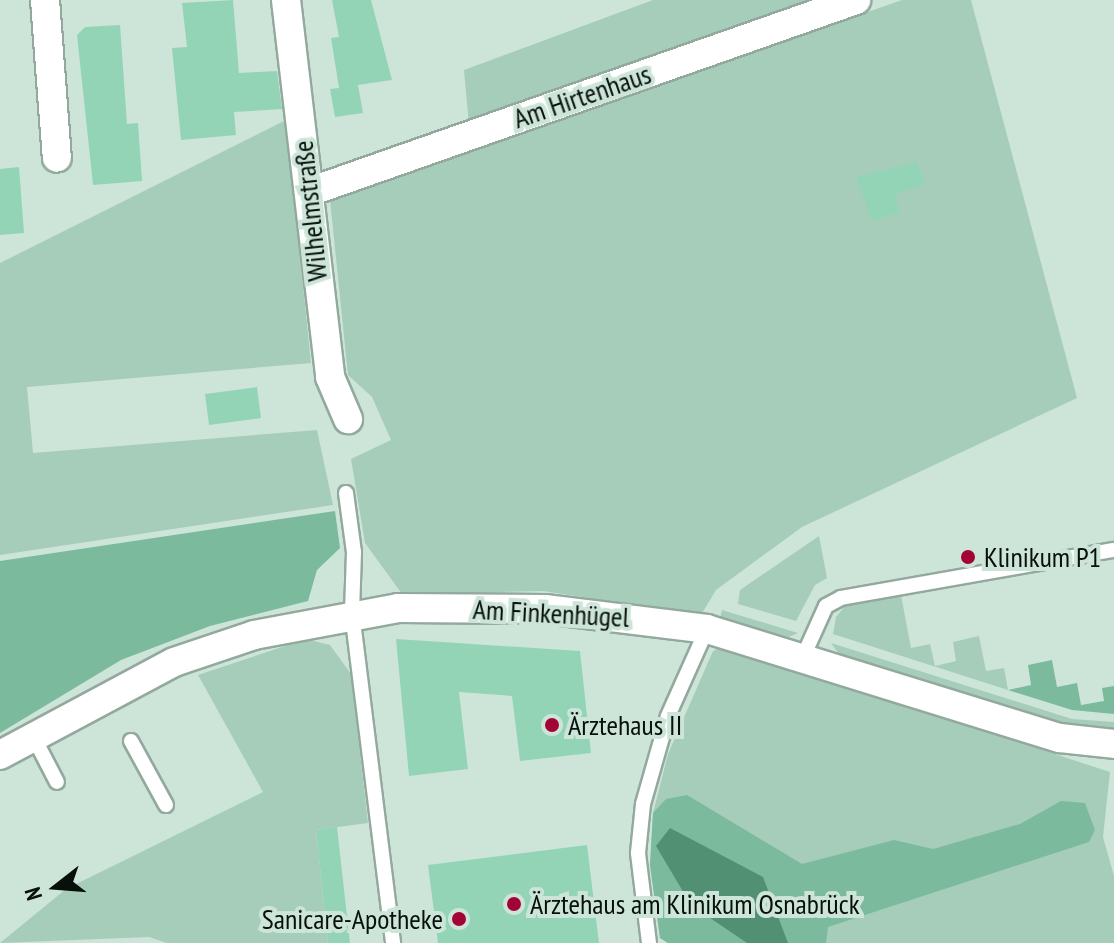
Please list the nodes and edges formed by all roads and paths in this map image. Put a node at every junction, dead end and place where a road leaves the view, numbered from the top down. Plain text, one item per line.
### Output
1 (45, 0) edge
2 (286, 0) edge
3 (856, 0) edge
4 (57, 158) dead end
5 (309, 192) junction
6 (348, 419) dead end
7 (346, 493) dead end
8 (1114, 550) edge
9 (352, 613) junction
10 (707, 629) junction
11 (803, 657) junction
12 (32, 734) junction
13 (131, 741) dead end
14 (1114, 744) edge
15 (0, 755) edge
16 (57, 782) dead end
17 (166, 805) dead end
18 (393, 943) edge
19 (649, 943) edge

1 - 4 street
2 - 5 street, Wilhelmstraße
3 - 5 street, Am Hirtenhaus
5 - 6 street, Wilhelmstraße
7 - 9 lane
8 - 11 lane
9 - 10 street, Am Finkenhügel
9 - 12 street, Am Finkenhügel
9 - 18 lane
10 - 11 street, Am Finkenhügel
10 - 19 lane
11 - 14 street, Am Finkenhügel
12 - 15 street, Am Finkenhügel
12 - 16 lane
13 - 17 lane

